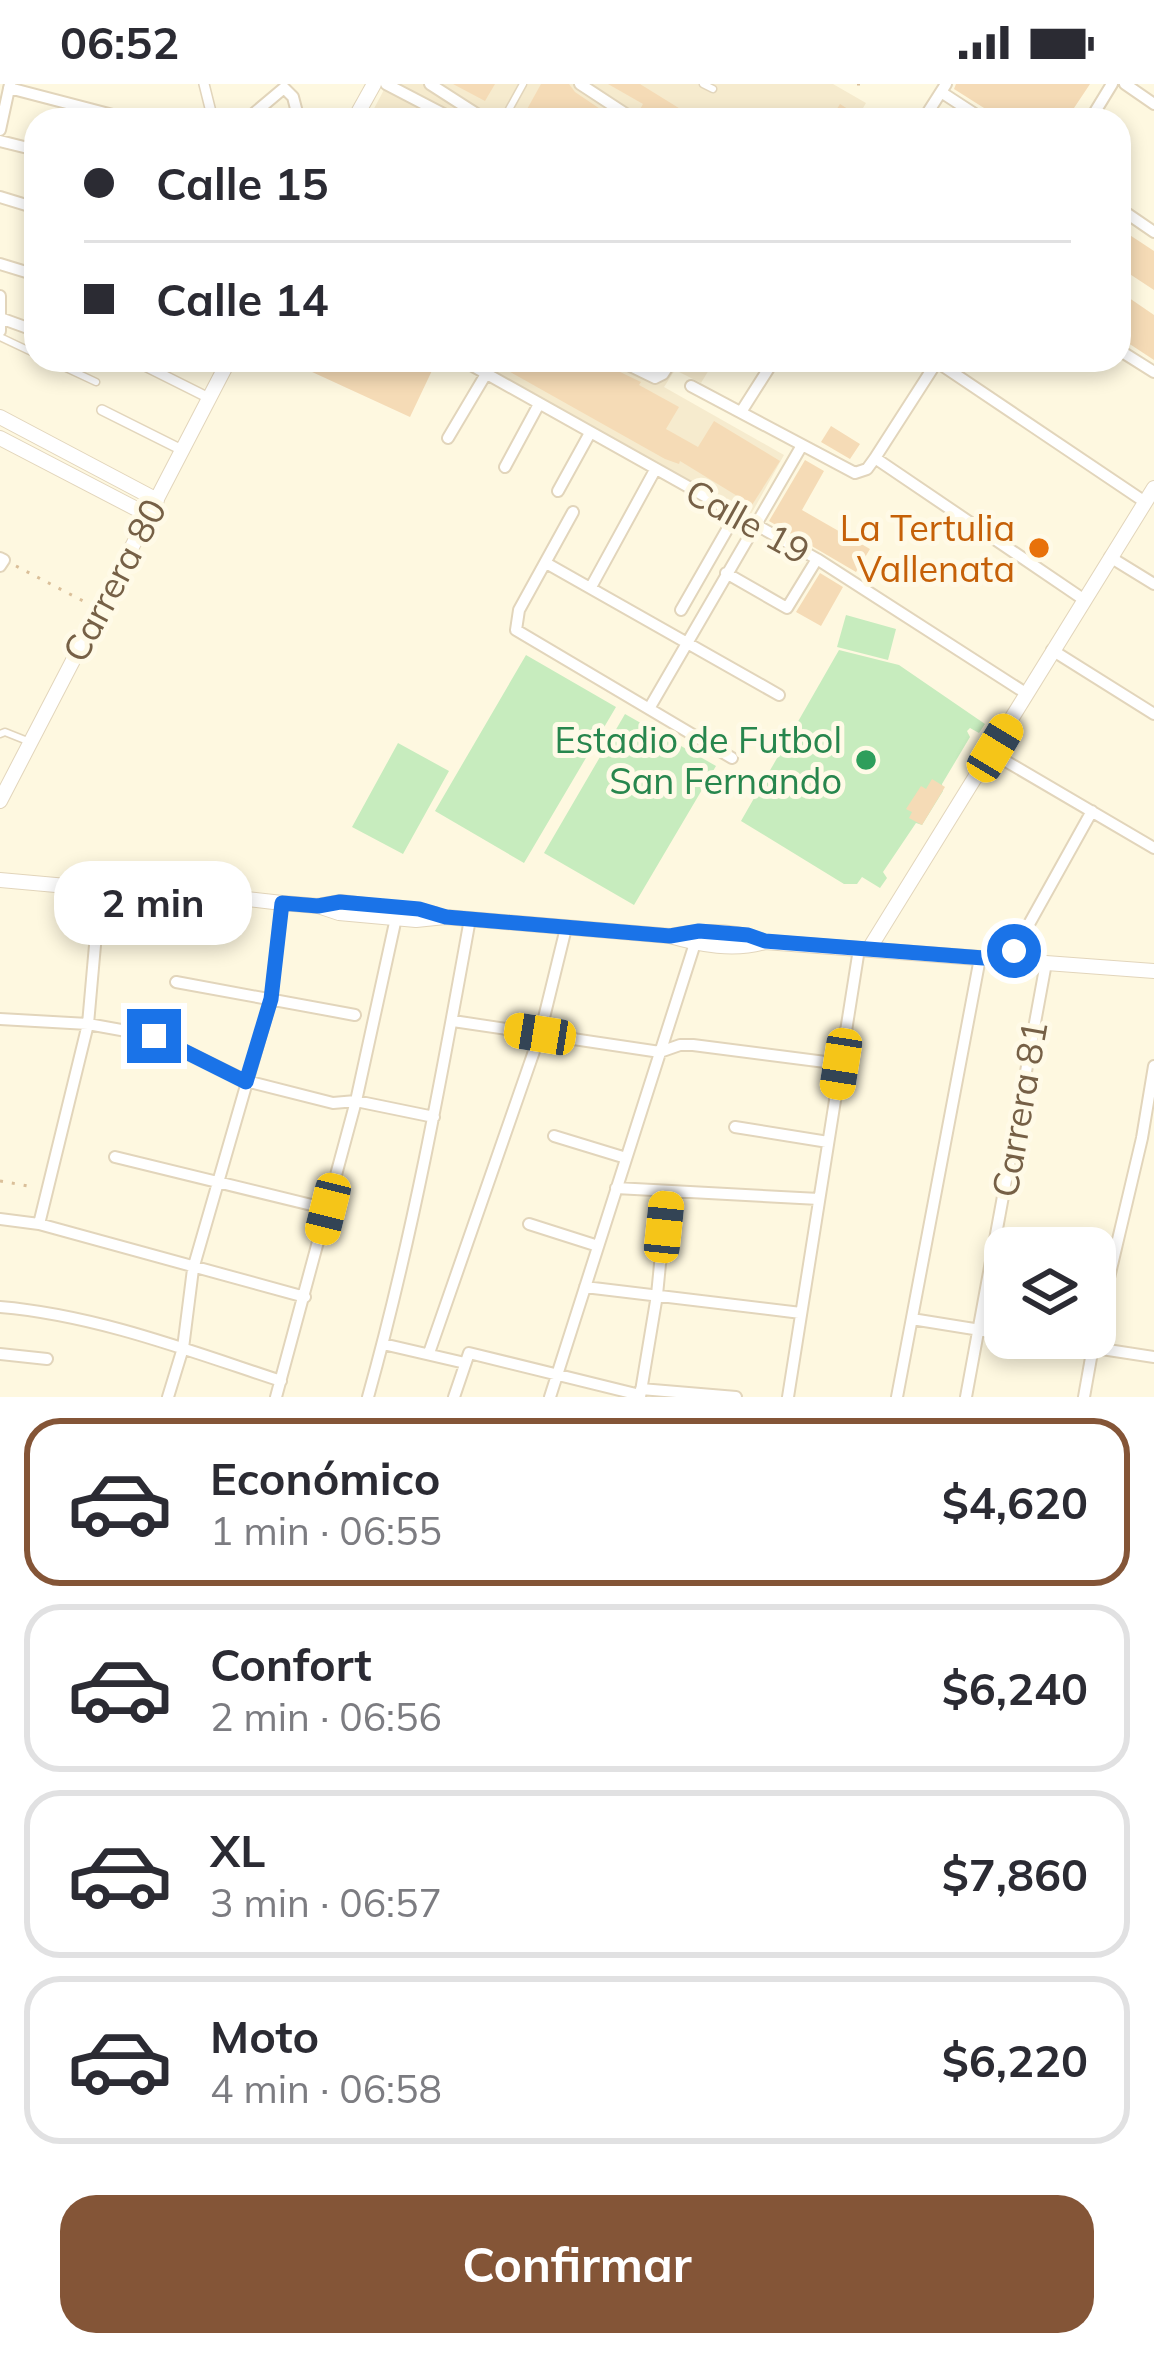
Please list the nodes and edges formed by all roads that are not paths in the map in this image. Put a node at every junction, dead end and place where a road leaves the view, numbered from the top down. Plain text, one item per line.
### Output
1 (386, 84) edge
2 (430, 84) edge
3 (580, 84) edge
4 (703, 84) edge
5 (1125, 84) edge
6 (10, 86) edge
7 (943, 88) edge
8 (713, 89) dead end
9 (1154, 104) edge
10 (89, 108) edge
11 (260, 108) edge
12 (296, 108) edge
13 (432, 108) edge
14 (467, 108) edge
15 (614, 108) edge
16 (969, 108) edge
17 (0, 130) edge
18 (0, 296) edge
19 (1, 329) edge
20 (75, 372) edge
21 (163, 372) edge
22 (223, 372) edge
23 (483, 372) edge
24 (766, 372) edge
25 (931, 372) edge
26 (954, 372) edge
27 (486, 374) junction
28 (96, 382) dead end
29 (691, 386) dead end
30 (209, 398) junction
31 (539, 404) junction
32 (102, 410) dead end
33 (741, 412) junction
34 (0, 417) edge
35 (590, 433) junction
36 (0, 438) edge
37 (448, 438) dead end
38 (801, 447) junction
39 (182, 450) junction
40 (875, 458) junction
41 (505, 466) dead end
42 (655, 470) junction
43 (1154, 488) edge
44 (558, 490) dead end
45 (157, 500) junction
46 (1145, 502) junction
47 (573, 512) dead end
48 (736, 514) junction
49 (148, 515) junction
50 (755, 524) junction
51 (1110, 557) junction
52 (817, 559) junction
53 (546, 563) junction
54 (726, 573) junction
55 (1154, 584) edge
56 (590, 587) junction
57 (1083, 599) junction
58 (681, 610) dead end
59 (688, 640) junction
60 (1052, 650) junction
61 (1027, 694) junction
62 (779, 695) dead end
63 (650, 707) junction
64 (1154, 715) edge
65 (0, 734) edge
66 (30, 742) junction
67 (992, 753) junction
68 (732, 758) dead end
69 (5, 783) edge
70 (0, 802) edge
71 (1092, 812) junction
72 (1154, 848) edge
73 (3, 878) edge
74 (102, 889) junction
75 (282, 903) junction
76 (318, 906) junction
77 (446, 917) junction
78 (396, 918) junction
79 (470, 919) junction
80 (566, 928) junction
81 (697, 937) junction
82 (864, 949) junction
83 (980, 958) junction
84 (1009, 960) junction
85 (1046, 963) junction
86 (1153, 967) edge
87 (176, 982) dead end
88 (271, 999) junction
89 (355, 1015) dead end
90 (0, 1019) edge
91 (453, 1021) junction
92 (88, 1024) junction
93 (540, 1034) junction
94 (660, 1052) junction
95 (841, 1064) junction
96 (1154, 1066) edge
97 (246, 1082) junction
98 (356, 1101) junction
99 (434, 1117) junction
100 (734, 1127) dead end
101 (554, 1136) dead end
102 (1148, 1139) edge
103 (828, 1142) junction
104 (115, 1157) dead end
105 (626, 1158) junction
106 (217, 1182) junction
107 (616, 1188) junction
108 (668, 1192) junction
109 (819, 1199) junction
110 (328, 1209) junction
111 (0, 1219) edge
112 (39, 1224) junction
113 (529, 1224) dead end
114 (598, 1246) junction
115 (1116, 1259) edge
116 (193, 1269) junction
117 (585, 1287) junction
118 (657, 1295) junction
119 (305, 1297) junction
120 (0, 1307) edge
121 (801, 1313) junction
122 (912, 1319) junction
123 (978, 1330) junction
124 (984, 1331) edge
125 (383, 1344) junction
126 (1116, 1347) edge
127 (183, 1348) junction
128 (429, 1352) junction
129 (0, 1354) edge
130 (467, 1358) junction
131 (1154, 1358) edge
132 (47, 1359) dead end
133 (1091, 1359) edge
134 (557, 1373) junction
135 (281, 1381) junction
136 (640, 1394) edge
137 (167, 1397) edge
138 (276, 1397) edge
139 (368, 1397) edge
140 (454, 1397) edge
141 (550, 1397) edge
142 (736, 1397) edge
143 (788, 1397) edge
144 (898, 1397) edge
145 (966, 1397) edge
146 (1084, 1397) edge

1 - 13 street
2 - 14 street
3 - 15 street
4 - 8 lane
5 - 9 street
6 - 10 street
6 - 17 street
7 - 16 street
11 - 12 street
18 - 19 street
20 - 28 lane
21 - 30 street
22 - 30 street, Carrera 80
23 - 27 street, Calle 19
24 - 33 street
25 - 40 street
26 - 46 street
27 - 31 street, Calle 19
27 - 37 street
29 - 33 street
30 - 39 street, Carrera 80
31 - 35 street, Calle 19
31 - 41 street
32 - 39 street
33 - 38 street
34 - 45 street
35 - 42 street, Calle 19
35 - 44 street
36 - 49 street
38 - 40 street
38 - 50 street
39 - 45 street, Carrera 80
40 - 57 street
42 - 48 street, Calle 19
42 - 56 street
43 - 46 street
45 - 49 street, Carrera 80
46 - 51 street
47 - 53 street
48 - 50 street, Calle 19
48 - 58 street
49 - 66 street, Carrera 80
50 - 52 street, Calle 19
50 - 54 street
51 - 55 street
51 - 57 street
52 - 54 street
52 - 61 street, Calle 19
53 - 56 street
53 - 63 street
54 - 59 street
56 - 59 street
57 - 60 street
59 - 62 street
59 - 63 street
60 - 61 street
60 - 64 street
61 - 67 street
63 - 68 street
65 - 66 lane
66 - 69 street, Carrera 80
67 - 71 street
67 - 82 street
69 - 70 street, Carrera 80
71 - 72 street
71 - 84 street
73 - 74 street
74 - 75 street
74 - 92 street
75 - 76 street
75 - 88 street
76 - 77 street
76 - 78 street
77 - 78 street
77 - 79 street
78 - 98 street
79 - 80 street
79 - 91 street
80 - 81 street
80 - 93 street
81 - 82 street
81 - 94 street
82 - 83 street
82 - 95 street
83 - 84 street
83 - 122 street
84 - 85 street
85 - 86 street
85 - 123 street, Carrera 81
87 - 88 street
88 - 89 street
88 - 97 street
90 - 92 street
91 - 93 street
91 - 99 street
92 - 97 street
92 - 112 street
93 - 94 street
93 - 128 street
94 - 95 street
94 - 105 street
95 - 103 street
96 - 102 street
97 - 98 street
97 - 106 street
98 - 99 street
98 - 110 street
99 - 125 street
100 - 103 street
101 - 105 street
102 - 115 street
103 - 109 street
104 - 106 street
105 - 107 street
106 - 110 street
106 - 116 street
107 - 108 street
107 - 114 street
108 - 109 street
108 - 118 street
109 - 121 street
110 - 119 street
111 - 112 street
112 - 116 street
113 - 114 street
114 - 117 street
116 - 119 street
116 - 127 street
117 - 118 street
117 - 134 street
118 - 121 street
118 - 136 street
119 - 135 street
120 - 127 street
121 - 143 street
122 - 123 street
122 - 144 street
123 - 124 street
123 - 145 street, Carrera 81
125 - 128 street
125 - 139 street
126 - 131 street
127 - 135 street
127 - 137 street
128 - 130 street
129 - 132 street
130 - 134 street
130 - 140 street
133 - 146 street
134 - 136 street
134 - 141 street
135 - 138 street
136 - 142 street

